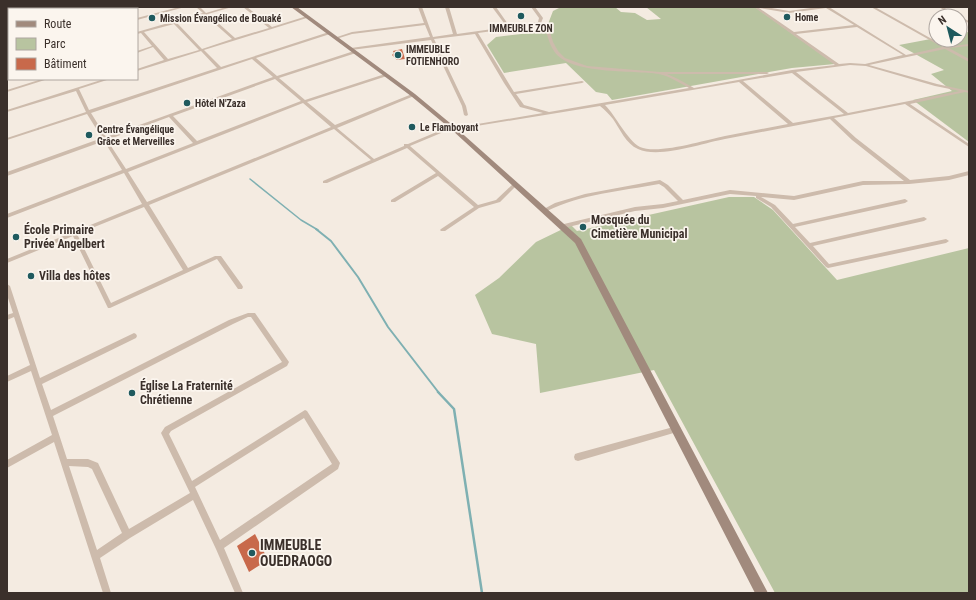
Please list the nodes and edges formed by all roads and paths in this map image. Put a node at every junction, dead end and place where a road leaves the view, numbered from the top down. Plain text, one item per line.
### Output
1 (183, 7) edge
2 (198, 7) edge
3 (230, 7) edge
4 (245, 7) edge
5 (294, 7) edge
6 (420, 7) edge
7 (447, 7) edge
8 (494, 7) edge
9 (533, 7) edge
10 (756, 7) edge
11 (760, 7) edge
12 (826, 7) edge
13 (873, 7) edge
14 (888, 7) edge
15 (908, 7) edge
16 (206, 14) junction
17 (308, 17) junction
18 (7, 18) edge
19 (138, 20) edge
20 (8, 23) edge
21 (175, 23) junction
22 (539, 23) junction
23 (426, 24) junction
24 (858, 26) junction
25 (271, 28) junction
26 (509, 28) junction
27 (142, 32) junction
28 (476, 32) junction
29 (138, 33) edge
30 (329, 33) junction
31 (793, 33) junction
32 (455, 35) junction
33 (336, 38) junction
34 (432, 38) junction
35 (928, 39) edge
36 (235, 40) junction
37 (154, 46) junction
38 (944, 48) joint
39 (202, 50) junction
40 (353, 50) junction
41 (138, 52) edge
42 (906, 56) junction
43 (253, 58) junction
44 (167, 61) junction
45 (969, 61) edge
46 (838, 65) junction
47 (866, 65) junction
48 (220, 69) junction
49 (138, 70) edge
50 (792, 72) junction
51 (660, 73) junction
52 (782, 73) junction
53 (386, 75) junction
54 (275, 78) junction
55 (43, 80) edge
56 (90, 80) edge
57 (105, 80) edge
58 (740, 81) junction
59 (582, 82) dead end
60 (92, 84) junction
61 (78, 88) junction
62 (693, 89) junction
63 (7, 91) edge
64 (968, 92) edge
65 (513, 93) junction
66 (413, 95) junction
67 (305, 101) junction
68 (906, 103) junction
69 (602, 105) junction
70 (7, 110) edge
71 (88, 112) junction
72 (549, 114) junction
73 (846, 114) junction
74 (466, 115) dead end
75 (170, 116) junction
76 (830, 117) junction
77 (792, 125) junction
78 (334, 127) junction
79 (452, 128) junction
80 (7, 139) edge
81 (105, 139) junction
82 (196, 143) junction
83 (406, 145) junction
84 (969, 146) edge
85 (373, 160) junction
86 (124, 171) junction
87 (969, 173) edge
88 (7, 174) edge
89 (438, 174) junction
90 (325, 182) dead end
91 (909, 182) junction
92 (516, 184) junction
93 (746, 193) junction
94 (393, 201) dead end
95 (906, 201) dead end
96 (682, 202) junction
97 (145, 204) junction
98 (476, 207) junction
99 (545, 210) junction
100 (7, 216) edge
101 (924, 219) dead end
102 (564, 226) junction
103 (792, 226) junction
104 (443, 230) dead end
105 (74, 233) junction
106 (946, 241) dead end
107 (809, 245) junction
108 (7, 261) edge
109 (187, 271) junction
110 (7, 286) edge
111 (240, 287) dead end
112 (16, 314) junction
113 (7, 318) edge
114 (134, 336) dead end
115 (33, 367) junction
116 (7, 379) edge
117 (39, 382) junction
118 (49, 415) junction
119 (677, 429) junction
120 (56, 437) junction
121 (578, 457) dead end
122 (64, 462) junction
123 (7, 464) edge
124 (190, 486) junction
125 (194, 495) junction
126 (126, 535) junction
127 (219, 546) junction
128 (95, 556) junction
129 (107, 593) edge
130 (239, 593) edge
131 (762, 593) edge

1 - 19 street
2 - 16 street
3 - 16 street
4 - 25 street
5 - 17 street
6 - 23 street
7 - 32 street
8 - 26 street
9 - 22 street
10 - 31 street
11 - 12 street
12 - 24 street
13 - 35 street
14 - 15 street
16 - 21 street
16 - 36 street
17 - 25 street
17 - 30 street
18 - 20 street
21 - 27 street
21 - 39 street
22 - 26 street
22 - 51 street
23 - 33 street
23 - 34 street
24 - 31 street
24 - 42 street
25 - 36 street
26 - 28 street
27 - 29 street
27 - 37 street
28 - 32 street
28 - 65 street
30 - 33 street
30 - 43 street
31 - 46 street
32 - 34 street
33 - 40 street
34 - 40 street
34 - 74 street
36 - 39 street
37 - 41 street
37 - 44 street
38 - 42 street
38 - 45 street
39 - 44 street
39 - 48 street
40 - 53 street
40 - 54 street
42 - 47 street
43 - 48 street
43 - 54 street
44 - 49 street
46 - 47 street
46 - 50 street
47 - 64 street
48 - 71 street
50 - 52 street
50 - 73 street
51 - 52 street
51 - 62 street
52 - 58 street
53 - 66 street
53 - 67 street
54 - 67 street
54 - 75 street
55 - 63 street
56 - 60 street
57 - 60 street
58 - 62 street
58 - 77 street
59 - 65 street
60 - 61 street
61 - 70 street
61 - 71 street
62 - 69 street
64 - 68 street
65 - 72 street
66 - 78 street
66 - 79 street
67 - 78 street
67 - 82 street
68 - 73 street
68 - 84 street
69 - 72 street
69 - 77 street
71 - 80 street
71 - 81 street
72 - 79 street
73 - 76 street
75 - 81 street
75 - 82 street
76 - 77 street
76 - 91 street
78 - 85 street
78 - 97 street
79 - 83 street
79 - 92 street
81 - 86 street
81 - 88 street
82 - 86 street
83 - 85 street
83 - 89 street
85 - 90 street
86 - 97 street
86 - 100 street
87 - 91 street
89 - 94 street
89 - 98 street
91 - 93 street
92 - 98 street
92 - 99 street
93 - 96 street
93 - 103 street
95 - 103 street
96 - 99 street
96 - 102 street
97 - 105 street
97 - 109 street
98 - 104 street
99 - 102 street
101 - 107 street
102 - 119 street
103 - 107 street
105 - 108 street
105 - 109 street
106 - 107 street
109 - 111 street
110 - 112 street
112 - 113 street
112 - 115 street
114 - 117 street
115 - 116 street
115 - 117 street
117 - 118 street
118 - 120 street
118 - 124 street
119 - 121 street
119 - 131 street
120 - 122 street
120 - 123 street
122 - 126 street
122 - 128 street
124 - 125 street
124 - 127 street
125 - 126 street
125 - 127 street
126 - 128 street
127 - 130 street
128 - 129 street

